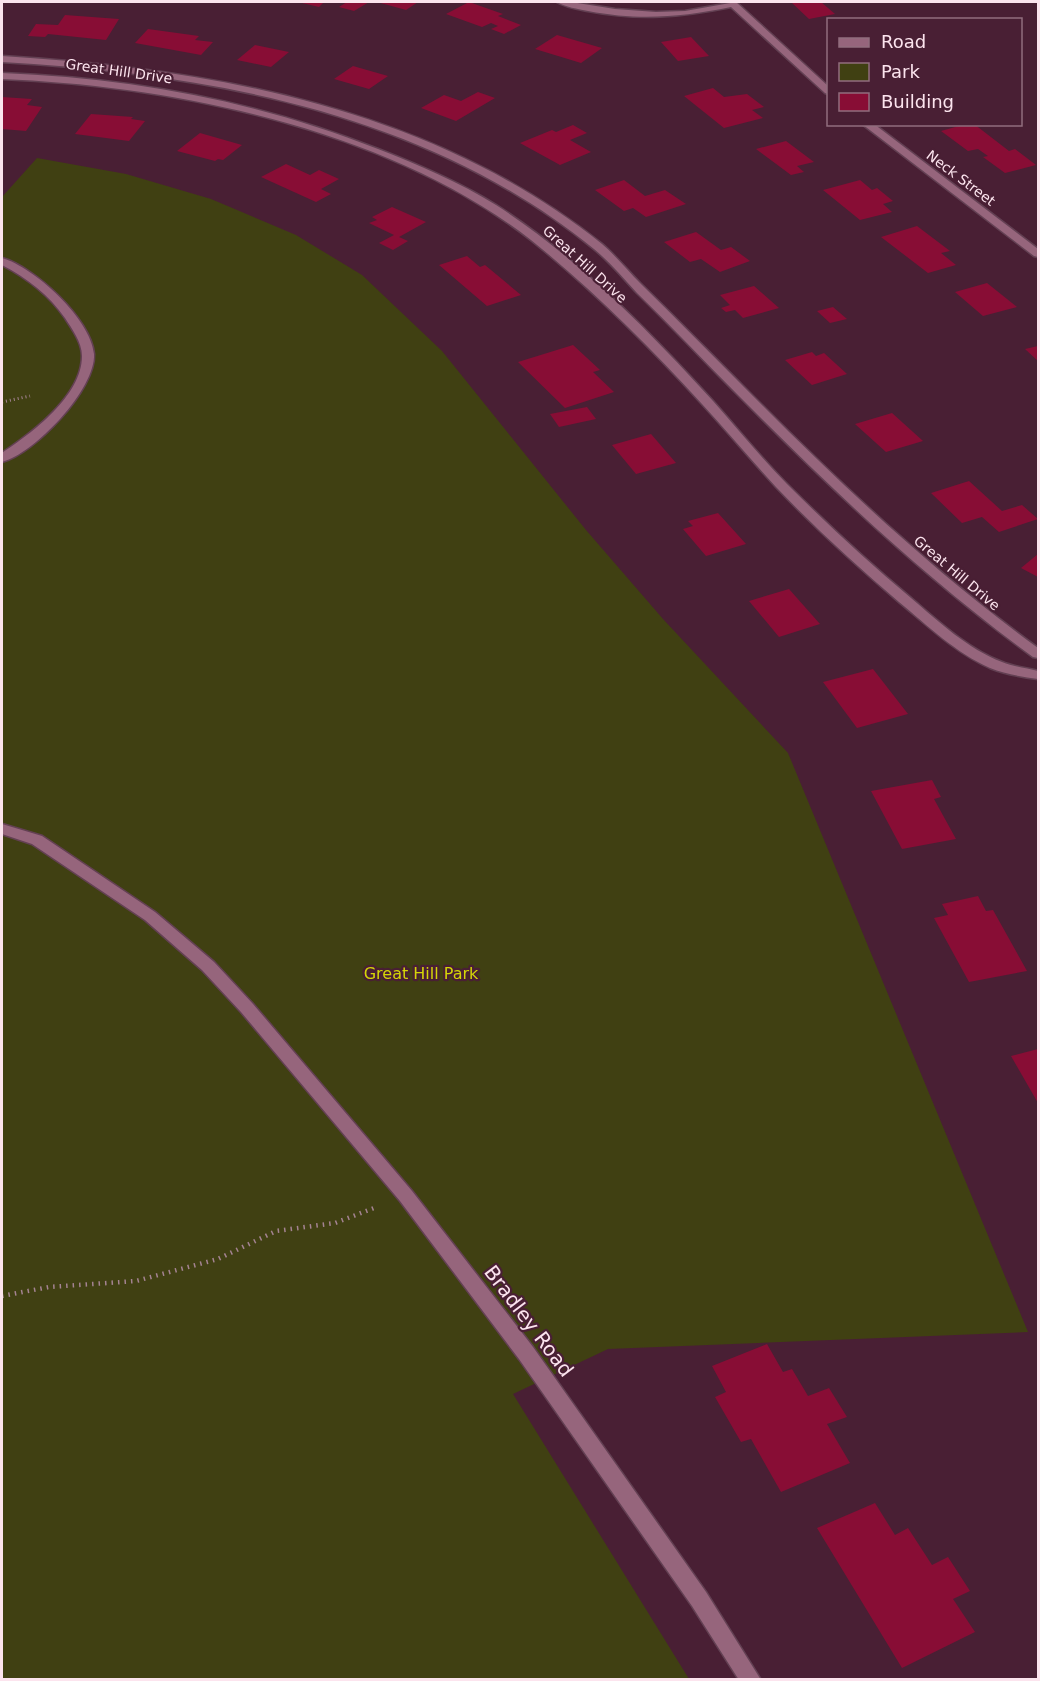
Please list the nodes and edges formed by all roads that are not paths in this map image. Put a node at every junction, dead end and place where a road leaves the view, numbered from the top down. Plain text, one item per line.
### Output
1 (562, 2) edge
2 (733, 3) edge
3 (2, 59) edge
4 (2, 76) edge
5 (827, 90) edge
6 (870, 126) edge
7 (1038, 254) edge
8 (2, 261) edge
9 (2, 458) edge
10 (1038, 654) edge
11 (1038, 675) edge
12 (2, 829) edge
13 (751, 1680) edge

1 - 2 street
2 - 5 street
3 - 10 street, Great Hill Drive
4 - 11 street, Great Hill Drive
6 - 7 street, Neck Street
8 - 9 street
12 - 13 street, Bradley Road

